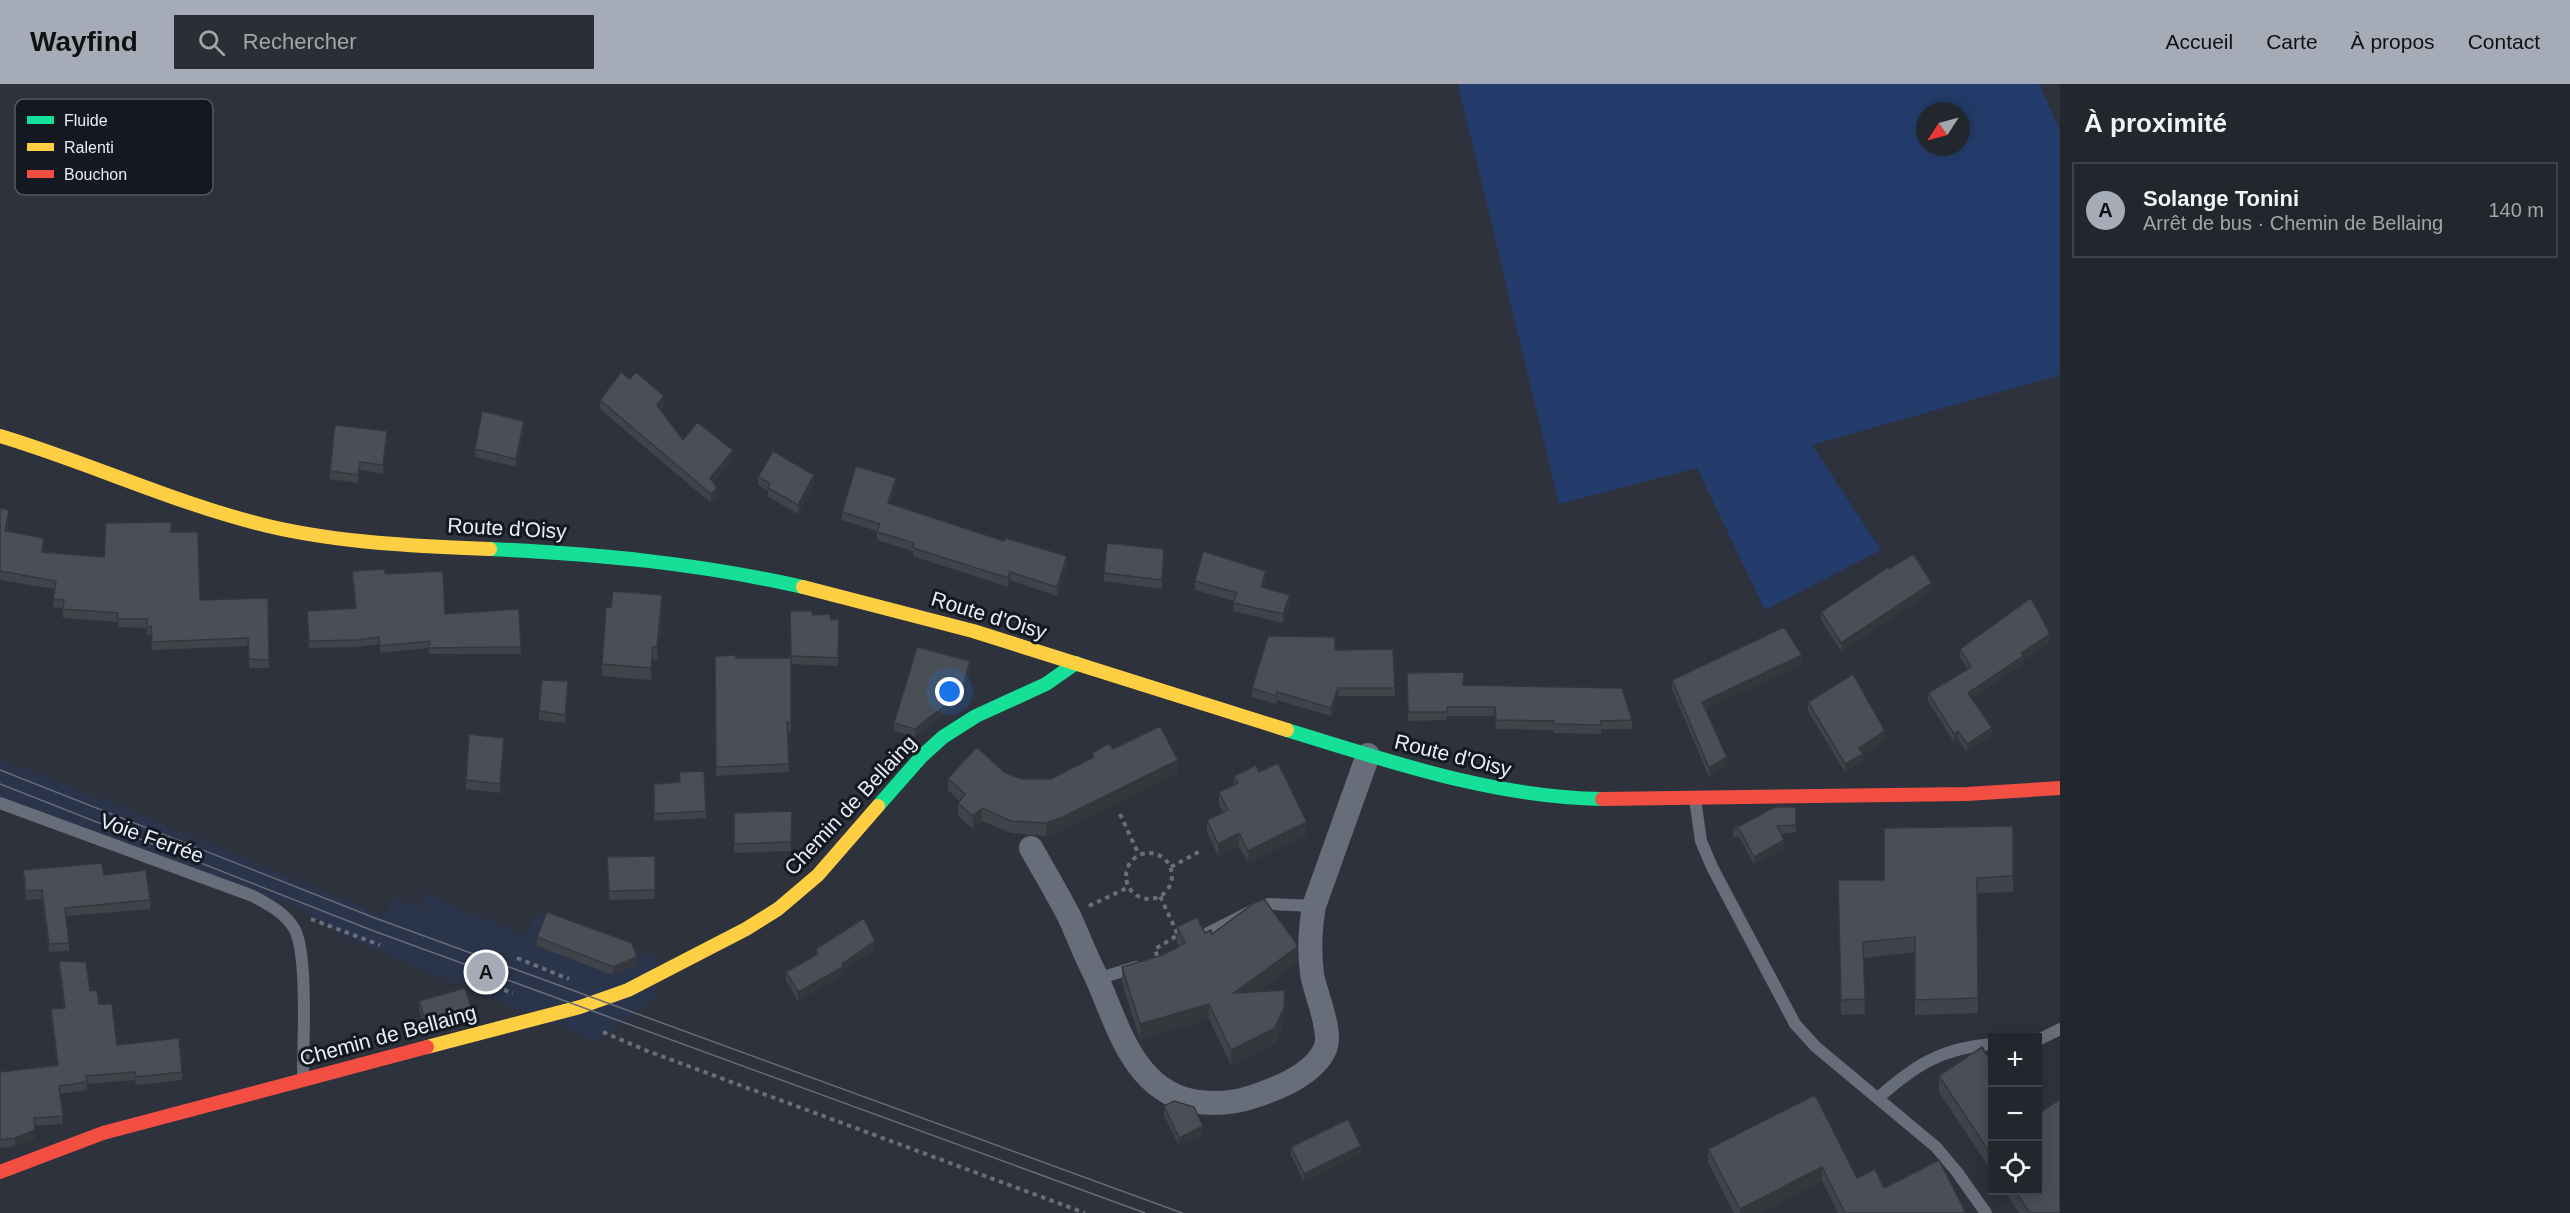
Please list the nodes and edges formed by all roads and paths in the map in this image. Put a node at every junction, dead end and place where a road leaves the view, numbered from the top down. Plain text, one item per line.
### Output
1 (0, 436) edge
2 (1076, 663) junction
3 (1368, 755) junction
4 (2060, 788) edge
5 (1967, 794) junction
6 (1694, 797) junction
7 (2052, 802) dead end
8 (0, 803) edge
9 (1120, 814) dead end
10 (1031, 848) dead end
11 (1202, 850) dead end
12 (1139, 855) junction
13 (1171, 867) junction
14 (1129, 887) junction
15 (1160, 896) junction
16 (1314, 906) junction
17 (1069, 916) junction
18 (286, 918) junction
19 (1206, 934) edge
20 (381, 945) dead end
21 (1157, 956) joint
22 (517, 958) dead end
23 (570, 979) dead end
24 (1097, 979) junction
25 (596, 1029) dead end
26 (2060, 1029) edge
27 (2042, 1038) edge
28 (1988, 1045) edge
29 (303, 1079) junction
30 (1878, 1098) junction
31 (0, 1172) edge
32 (1085, 1213) edge
33 (1986, 1213) edge

1 - 2 street, Route d'Oisy
2 - 3 street, Route d'Oisy
2 - 29 street, Chemin de Bellaing
3 - 6 street, Route d'Oisy
3 - 16 street
4 - 5 street, Route d'Oisy
5 - 6 street, Route d'Oisy
5 - 7 street, Route d'Oisy
6 - 30 lane
8 - 18 lane, Voie Ferrée
9 - 12 path
10 - 17 street
11 - 13 path
12 - 13 path
12 - 14 path
13 - 15 path
14 - 15 path
14 - 17 path
15 - 21 path
16 - 19 lane
16 - 24 street
17 - 24 street
18 - 20 path
18 - 29 lane
21 - 24 lane
22 - 23 path
25 - 32 path
26 - 27 lane
28 - 30 lane
29 - 31 street, Chemin de Bellaing
30 - 33 lane

